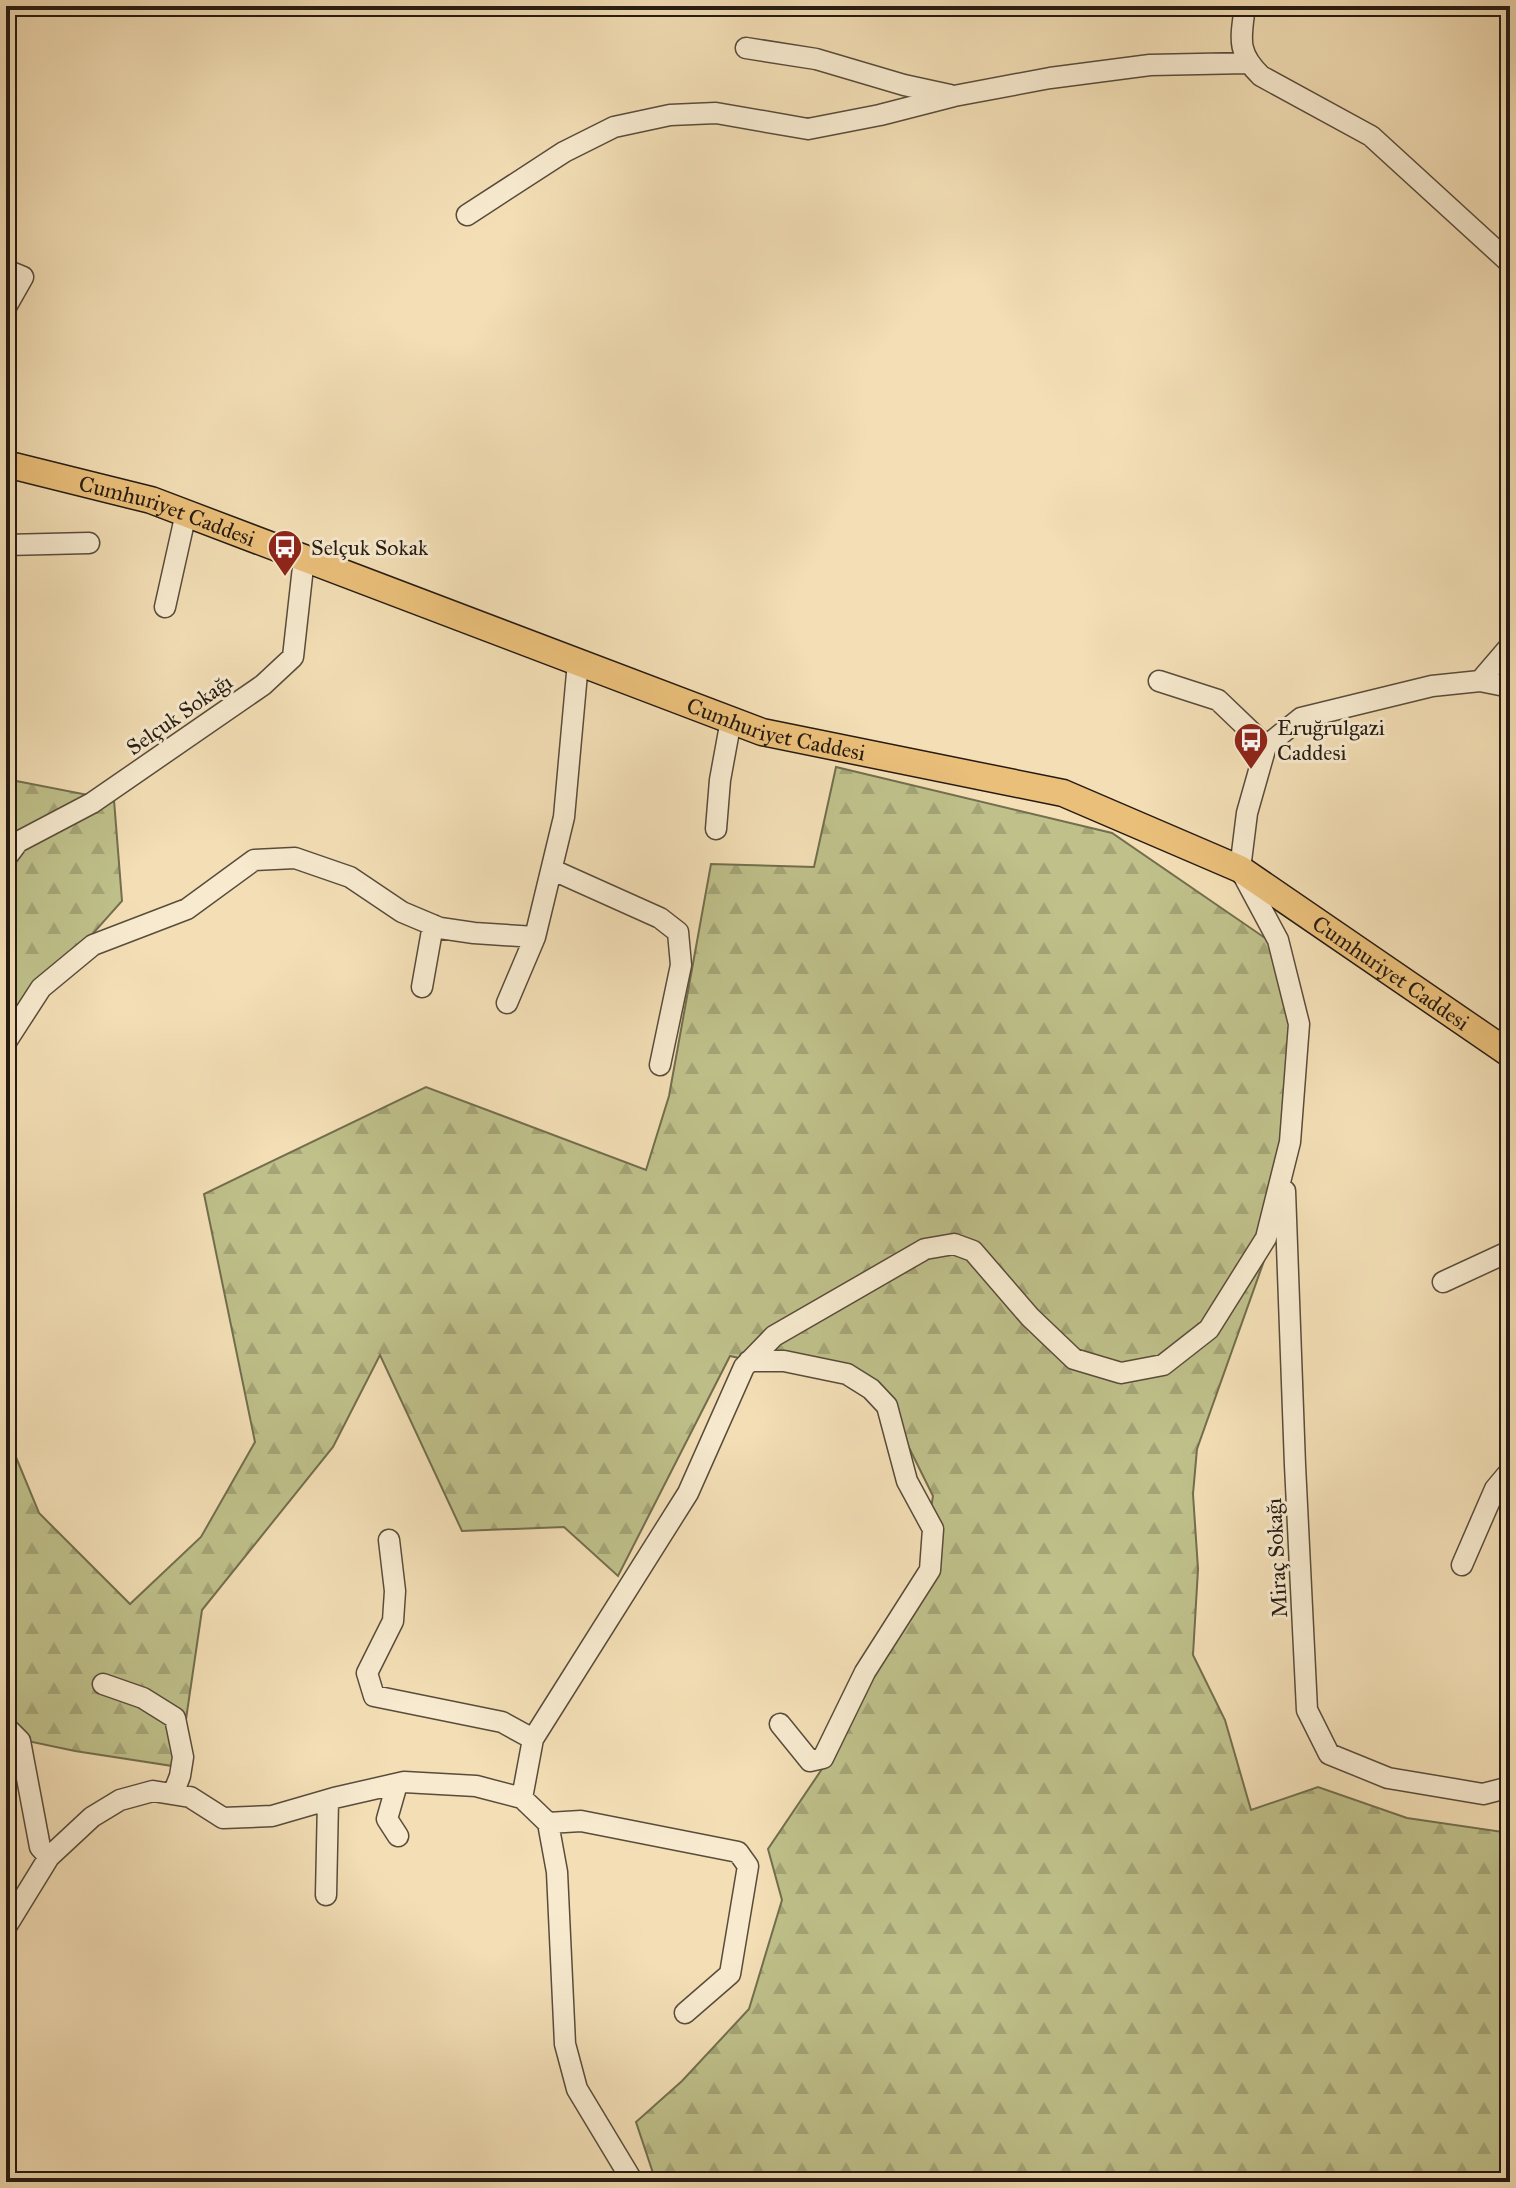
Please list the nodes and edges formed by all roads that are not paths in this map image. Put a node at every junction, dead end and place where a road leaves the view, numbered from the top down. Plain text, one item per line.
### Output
1 (1245, 6) edge
2 (746, 48) dead end
3 (1248, 63) junction
4 (954, 96) junction
5 (467, 215) dead end
6 (1510, 263) edge
7 (6, 270) edge
8 (6, 307) edge
9 (6, 464) edge
10 (186, 513) junction
11 (89, 543) dead end
12 (6, 545) edge
13 (304, 558) junction
14 (165, 607) dead end
15 (1510, 646) edge
16 (578, 662) junction
17 (1159, 681) dead end
18 (1480, 681) junction
19 (1510, 687) edge
20 (731, 720) junction
21 (1266, 746) junction
22 (716, 829) dead end
23 (6, 858) edge
24 (1240, 869) junction
25 (553, 870) junction
26 (433, 925) junction
27 (535, 937) junction
28 (422, 987) dead end
29 (507, 1003) dead end
30 (6, 1042) edge
31 (1510, 1054) edge
32 (660, 1065) dead end
33 (1284, 1167) junction
34 (1510, 1251) edge
35 (1443, 1282) dead end
36 (749, 1361) junction
37 (1510, 1471) edge
38 (389, 1540) dead end
39 (1462, 1565) dead end
40 (103, 1684) dead end
41 (780, 1724) dead end
42 (6, 1727) edge
43 (533, 1739) junction
44 (397, 1784) junction
45 (1510, 1787) edge
46 (173, 1794) junction
47 (522, 1798) junction
48 (328, 1800) junction
49 (548, 1823) junction
50 (398, 1836) dead end
51 (49, 1857) junction
52 (326, 1895) dead end
53 (6, 1927) edge
54 (685, 2013) dead end
55 (633, 2182) edge

1 - 3 street
2 - 4 street
3 - 4 street
3 - 6 street
4 - 5 street
7 - 8 street
9 - 10 main road, Cumhuriyet Caddesi
10 - 13 main road, Cumhuriyet Caddesi
10 - 14 street
11 - 12 street
13 - 16 main road, Cumhuriyet Caddesi
13 - 23 street, Selçuk Sokağı
15 - 18 street
16 - 20 main road, Cumhuriyet Caddesi
16 - 25 street
17 - 21 street
18 - 19 street
18 - 21 street
20 - 22 street
20 - 24 main road, Cumhuriyet Caddesi
21 - 24 street
24 - 31 main road, Cumhuriyet Caddesi
24 - 33 street
25 - 27 street
25 - 32 street
26 - 27 street
26 - 28 street
26 - 30 street
27 - 29 street
33 - 36 street
33 - 45 street, Miraç Sokağı
34 - 35 street
36 - 41 street
36 - 43 street
37 - 39 street
38 - 43 street
40 - 46 street
42 - 51 street
43 - 47 street
44 - 47 street
44 - 48 street
44 - 50 street
46 - 48 street
46 - 51 street
47 - 49 street
48 - 52 street
49 - 54 street
49 - 55 street
51 - 53 street

